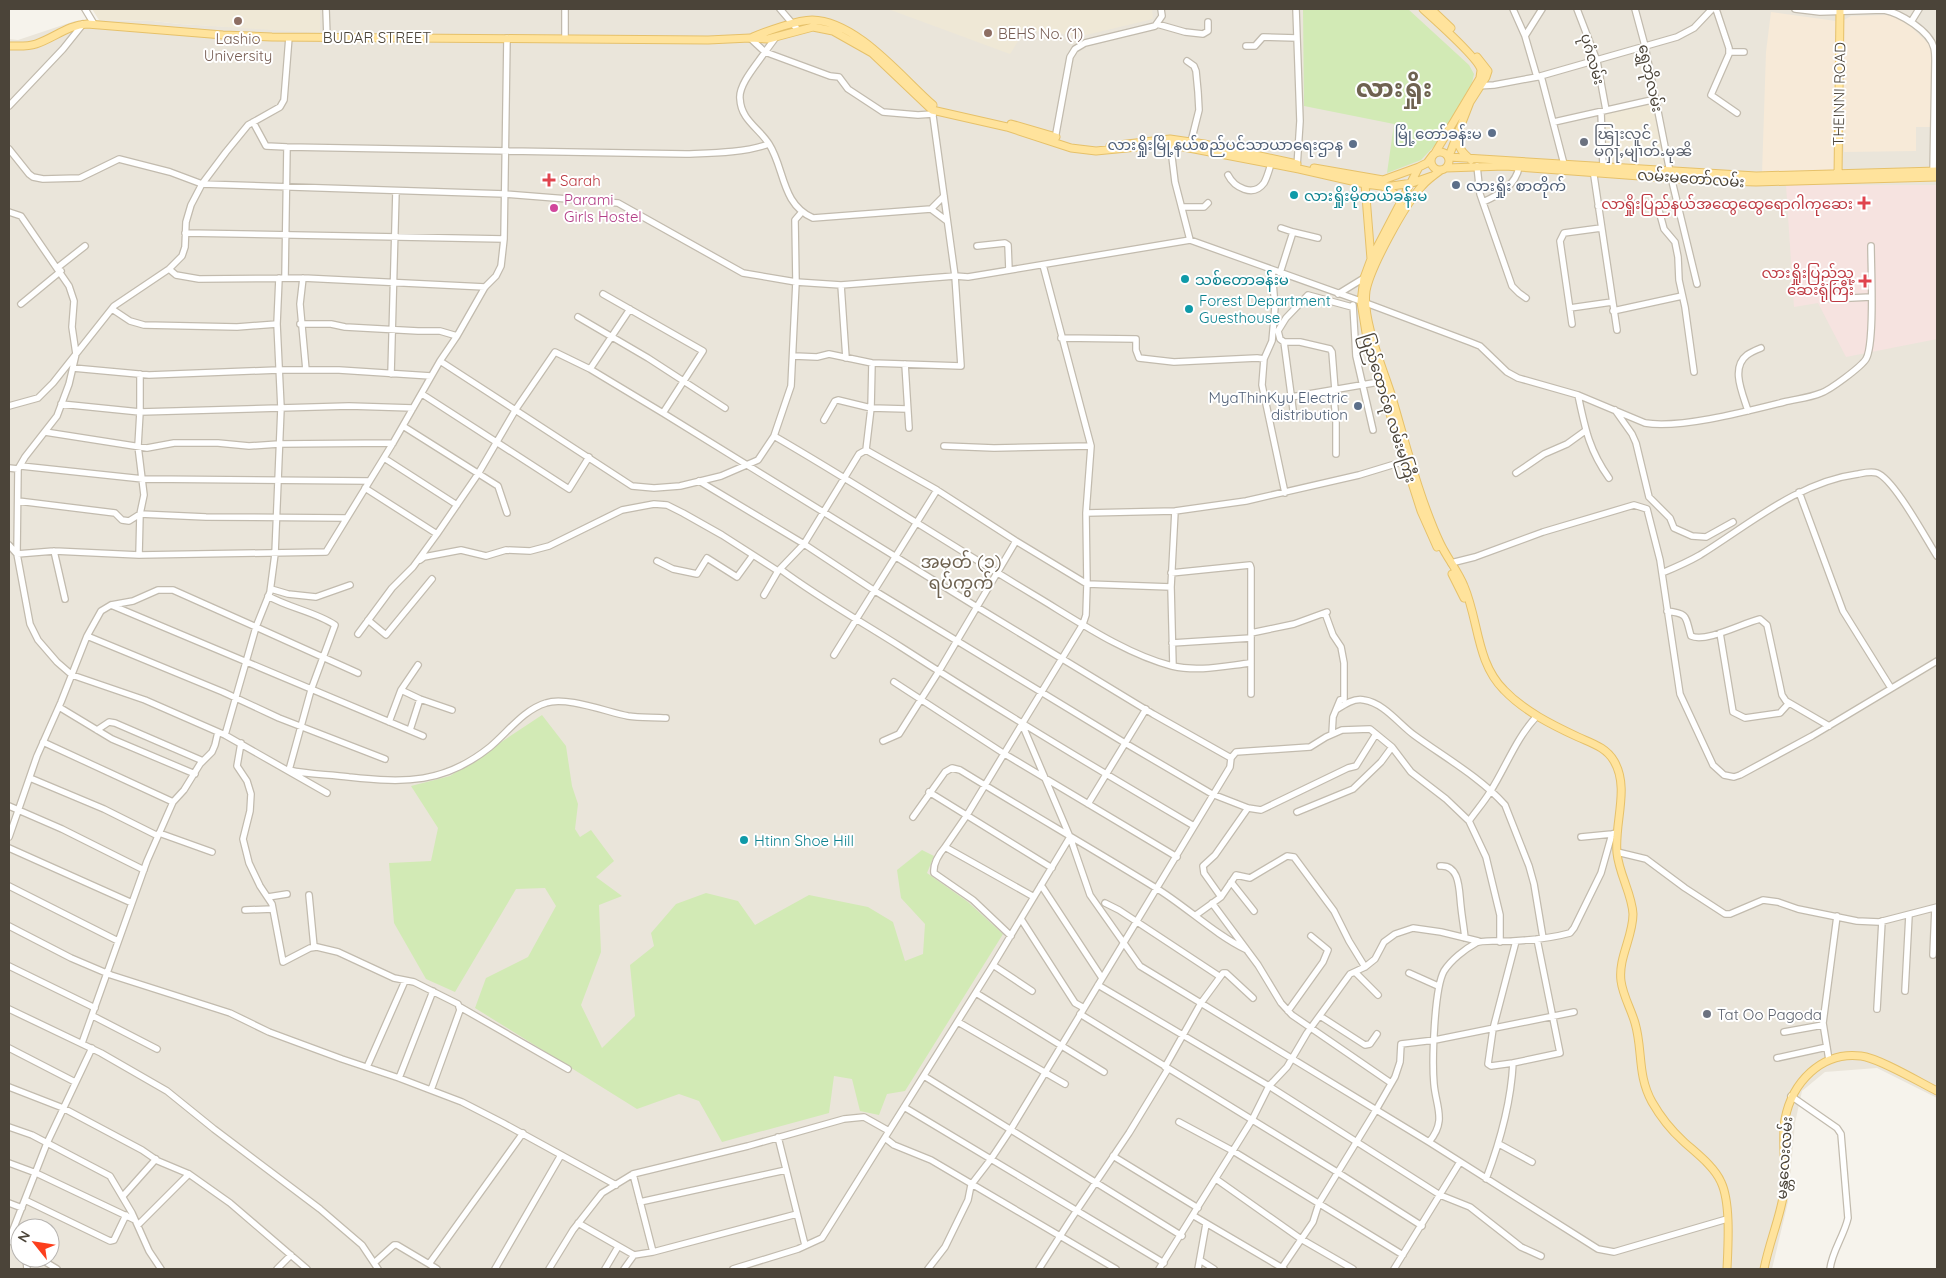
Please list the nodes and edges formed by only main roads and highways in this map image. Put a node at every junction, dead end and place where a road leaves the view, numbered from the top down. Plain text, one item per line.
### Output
1 (1423, 9) edge
2 (1431, 9) edge
3 (1840, 10) edge
4 (796, 27) junction
5 (750, 38) junction
6 (9, 46) edge
7 (1477, 86) junction
8 (1456, 137) junction
9 (1170, 142) junction
10 (1434, 154) junction
11 (1449, 156) junction
12 (1472, 160) junction
13 (1297, 167) junction
14 (1419, 167) junction
15 (1565, 167) junction
16 (1443, 169) junction
17 (1593, 169) junction
18 (1670, 174) junction
19 (1935, 174) edge
20 (1432, 176) junction
21 (1838, 177) junction
22 (1412, 183) junction
23 (1365, 184) junction
24 (1381, 186) junction
25 (1400, 204) junction
26 (1371, 259) junction
27 (1360, 301) junction
28 (1480, 638) junction
29 (1937, 1091) edge
30 (1727, 1269) edge
31 (1764, 1269) edge

1 - 7 main road
2 - 7 main road
3 - 21 main road, THEINNI ROAD
4 - 5 main road
4 - 5 main road
4 - 9 main road
5 - 6 main road, BUDAR STREET
7 - 8 main road
7 - 10 main road, ပြည်ထောင်စု လမ်းမကြီး
8 - 11 main road
8 - 12 main road
9 - 13 main road
9 - 13 main road
10 - 11 main road
10 - 14 main road, ပြည်ထောင်စု လမ်းမကြီး
10 - 16 main road
11 - 12 main road, လမ်းမတော်လမ်း
11 - 16 main road
12 - 15 main road, လမ်းမတော်လမ်း
13 - 14 main road
13 - 23 main road
14 - 22 main road, ပြည်ထောင်စု လမ်းမကြီး
15 - 16 main road, လမ်းမတော်လမ်း
15 - 17 main road, လမ်းမတော်လမ်း
16 - 20 main road, ပြည်ထောင်စု လမ်းမကြီး
17 - 18 main road, လမ်းမတော်လမ်း
17 - 18 main road, လမ်းမတော်လမ်း
18 - 21 main road, လမ်းမတော်လမ်း
19 - 21 main road, လမ်းမတော်လမ်း
20 - 22 main road
20 - 27 main road, ပြည်ထောင်စု လမ်းမကြီး
22 - 24 main road
22 - 25 main road, ပြည်ထောင်စု လမ်းမကြီး
23 - 24 main road
23 - 26 main road
24 - 25 main road
25 - 26 main road, ပြည်ထောင်စု လမ်းမကြီး
26 - 27 main road, ပြည်ထောင်စု လမ်းမကြီး
27 - 28 main road, ပြည်ထောင်စု လမ်းမကြီး
27 - 28 main road, ပြည်ထောင်စု လမ်းမကြီး
28 - 30 main road
29 - 31 main road, မန္တလေးလမ်း

